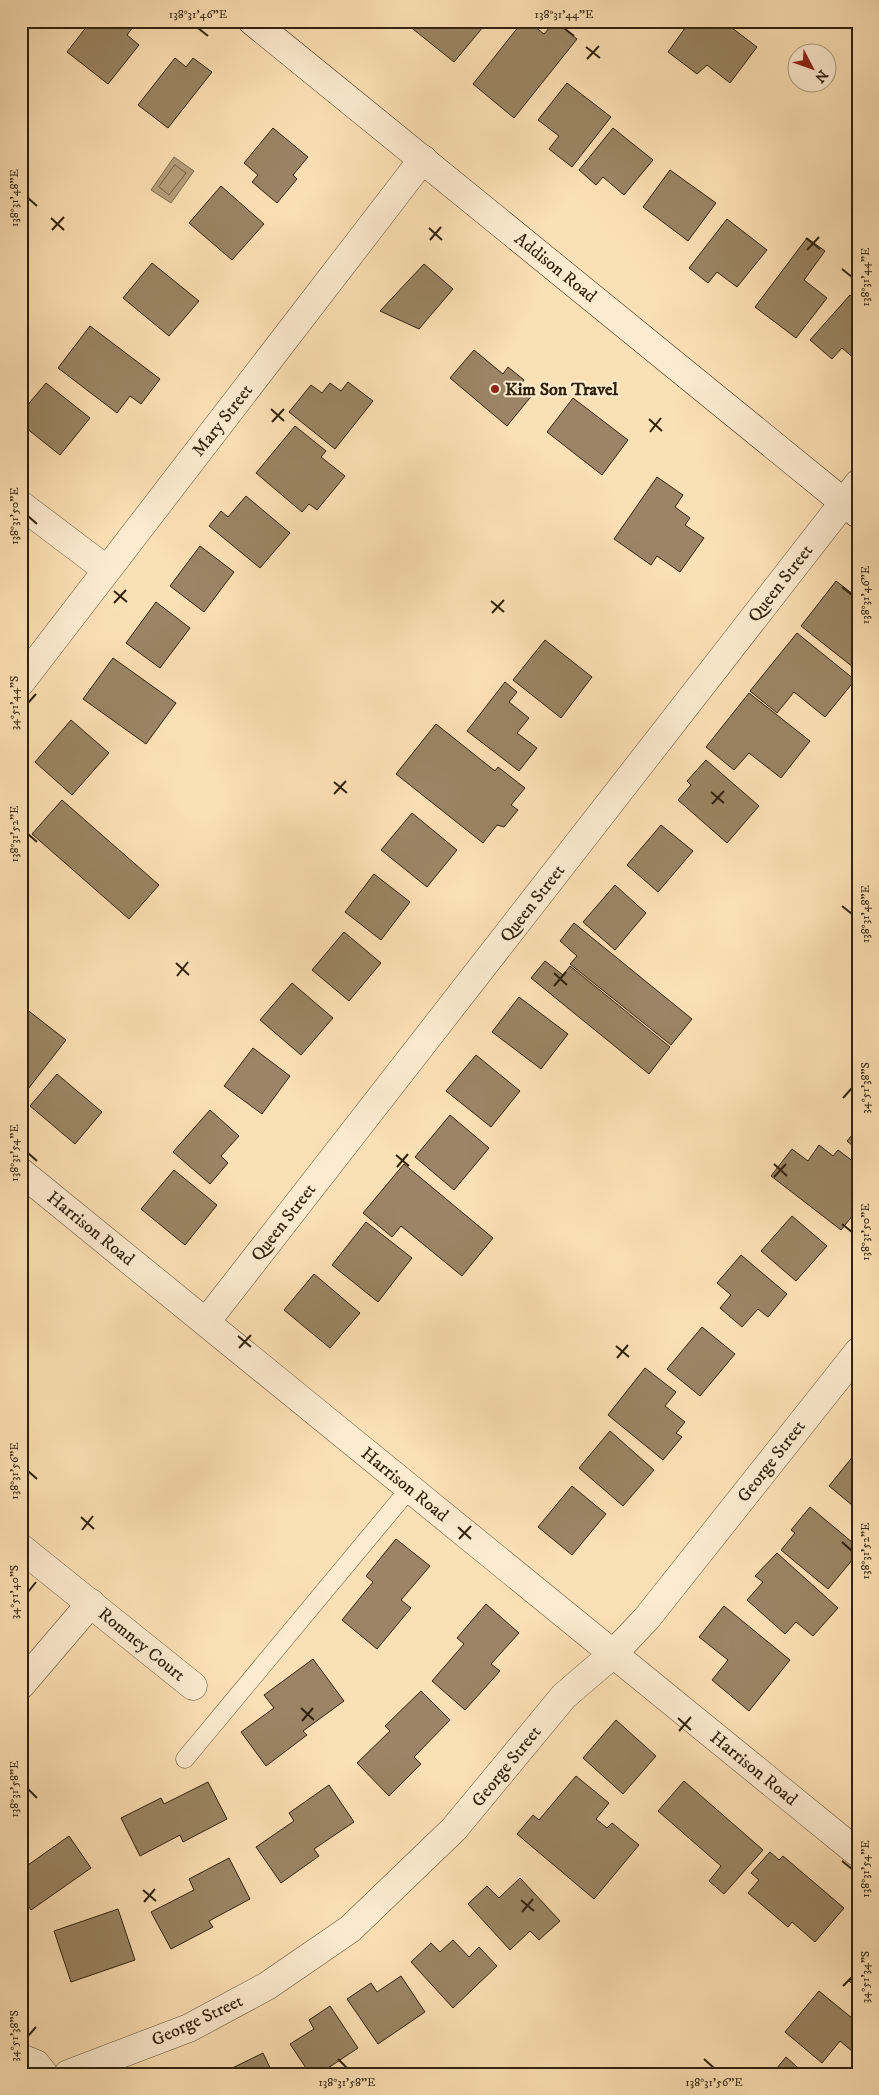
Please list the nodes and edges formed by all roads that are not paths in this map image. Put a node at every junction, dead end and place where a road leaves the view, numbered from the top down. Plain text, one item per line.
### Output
1 (252, 21) edge
2 (423, 159) junction
3 (853, 500) edge
4 (21, 505) edge
5 (107, 570) junction
6 (21, 682) edge
7 (21, 1172) edge
8 (206, 1322) junction
9 (858, 1352) edge
10 (410, 1488) junction
11 (21, 1548) edge
12 (91, 1603) junction
13 (613, 1654) junction
14 (21, 1685) edge
15 (193, 1686) dead end
16 (185, 1760) dead end
17 (858, 1853) edge
18 (21, 2058) edge
19 (44, 2074) edge
20 (68, 2074) edge

1 - 2 street, Addison Road
2 - 3 street, Addison Road
2 - 5 street, Mary Street
3 - 8 street, Queen Street
4 - 5 street
5 - 6 street, Mary Street
7 - 8 street, Harrison Road
8 - 10 street, Harrison Road
9 - 13 street, George Street
10 - 13 street, Harrison Road
10 - 16 lane
11 - 12 street, Romney Court
12 - 14 street, Romney Court
12 - 15 street, Romney Court
13 - 17 street, Harrison Road
13 - 20 street, George Street
18 - 19 street

